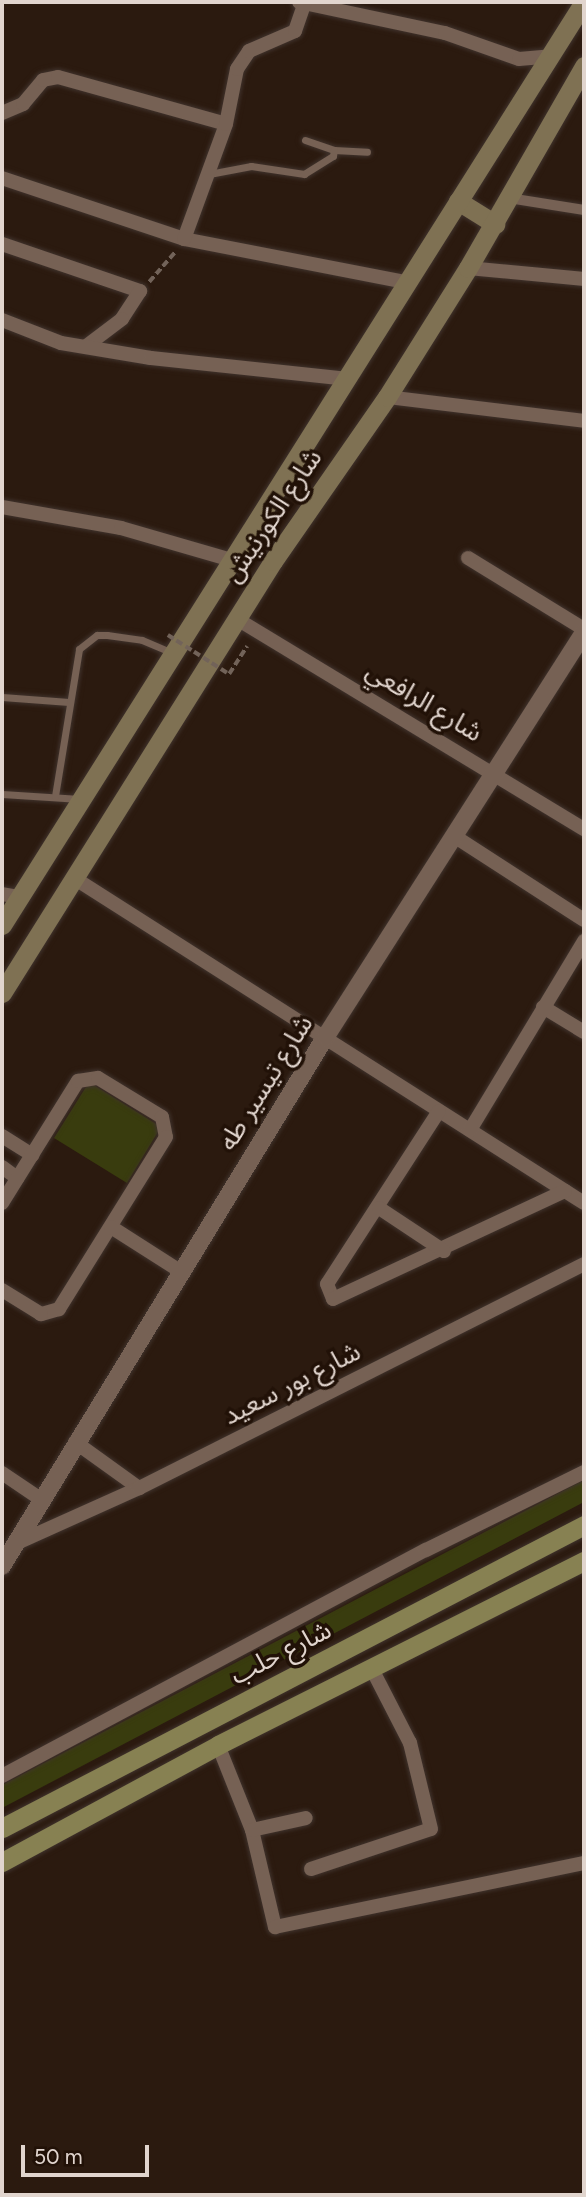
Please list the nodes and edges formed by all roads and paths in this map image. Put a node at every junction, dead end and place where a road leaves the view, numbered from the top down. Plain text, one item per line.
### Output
1 (303, 2) edge
2 (584, 2) edge
3 (551, 56) junction
4 (584, 66) edge
5 (579, 84) edge
6 (2, 113) edge
7 (226, 124) junction
8 (305, 140) dead end
9 (334, 149) junction
10 (368, 152) dead end
11 (205, 175) junction
12 (2, 178) edge
13 (509, 198) junction
14 (458, 201) junction
15 (584, 210) edge
16 (495, 224) junction
17 (184, 240) junction
18 (2, 244) edge
19 (468, 268) junction
20 (584, 279) edge
21 (406, 282) junction
22 (140, 291) junction
23 (2, 320) edge
24 (85, 346) junction
25 (346, 379) junction
26 (387, 397) junction
27 (584, 421) edge
28 (2, 507) edge
29 (468, 558) dead end
30 (232, 560) junction
31 (237, 619) junction
32 (584, 631) edge
33 (170, 644) junction
34 (247, 646) dead end
35 (2, 697) edge
36 (69, 702) junction
37 (494, 773) junction
38 (2, 794) edge
39 (55, 796) junction
40 (80, 800) junction
41 (584, 829) edge
42 (454, 836) junction
43 (74, 878) junction
44 (10, 896) edge
45 (584, 920) edge
46 (2, 925) edge
47 (584, 941) edge
48 (2, 993) edge
49 (543, 1007) junction
50 (584, 1032) edge
51 (326, 1036) junction
52 (439, 1111) junction
53 (470, 1130) junction
54 (2, 1136) edge
55 (32, 1155) junction
56 (2, 1167) edge
57 (18, 1178) junction
58 (565, 1191) junction
59 (2, 1203) edge
60 (584, 1203) edge
61 (379, 1208) junction
62 (111, 1227) junction
63 (444, 1251) junction
64 (584, 1264) edge
65 (180, 1271) junction
66 (2, 1290) edge
67 (75, 1442) junction
68 (584, 1472) edge
69 (2, 1473) edge
70 (139, 1488) junction
71 (42, 1500) junction
72 (584, 1525) edge
73 (19, 1542) junction
74 (584, 1562) edge
75 (2, 1566) edge
76 (372, 1669) junction
77 (218, 1745) junction
78 (2, 1776) edge
79 (306, 1818) dead end
80 (2, 1828) edge
81 (251, 1830) junction
82 (2, 1862) edge
83 (584, 1863) edge
84 (311, 1869) dead end

1 - 3 street
1 - 7 street
2 - 3 main road, شارع الكورنيش
3 - 14 main road, شارع الكورنيش
4 - 5 main road, شارع الكورنيش
5 - 13 main road, شارع الكورنيش
6 - 7 street
7 - 11 street
8 - 9 lane
9 - 10 lane
9 - 11 lane
11 - 17 street
12 - 17 street
13 - 15 street
13 - 16 main road, شارع الكورنيش
14 - 16 main road
14 - 21 main road, شارع الكورنيش
16 - 19 main road, شارع الكورنيش
17 - 21 street
17 - 22 path
18 - 22 street
19 - 20 street
19 - 26 main road, شارع الكورنيش
21 - 25 main road, شارع الكورنيش
22 - 24 street
23 - 24 street
24 - 25 street
25 - 30 main road, شارع الكورنيش
26 - 27 street
26 - 31 main road, شارع الكورنيش
28 - 30 street
29 - 32 street
30 - 33 main road, شارع الكورنيش
31 - 37 street, شارع الرافعي
31 - 43 main road, شارع الكورنيش
32 - 37 street, شارع تيسير طه
33 - 34 path, bridge
33 - 36 lane
33 - 40 main road, شارع الكورنيش
35 - 36 lane
36 - 39 lane
37 - 41 street, شارع الرافعي
37 - 42 street, شارع تيسير طه
38 - 39 lane
39 - 40 lane
40 - 44 main road, شارع الكورنيش
42 - 45 street
42 - 51 street, شارع تيسير طه
43 - 48 main road, شارع الكورنيش
43 - 51 street
44 - 46 main road, شارع الكورنيش
47 - 49 street
49 - 50 street
49 - 53 street
51 - 52 street
51 - 65 street, شارع تيسير طه
52 - 53 street
52 - 61 street
53 - 58 street
54 - 55 street
55 - 57 street
55 - 62 street
56 - 57 street
57 - 59 street
58 - 60 street
58 - 63 street
61 - 63 street
61 - 63 street
62 - 65 street
62 - 66 street
64 - 70 street, شارع بور سعيد
65 - 67 street, شارع تيسير طه
67 - 70 street
67 - 71 street, شارع تيسير طه
68 - 78 street
69 - 71 street
70 - 73 street, شارع بور سعيد
71 - 73 street, شارع تيسير طه
72 - 80 main road, شارع حلب
73 - 75 street, شارع تيسير طه
74 - 76 main road, شارع حلب
76 - 77 main road, شارع حلب
76 - 84 street
77 - 81 street
77 - 82 main road, شارع حلب
79 - 81 street
81 - 83 street

